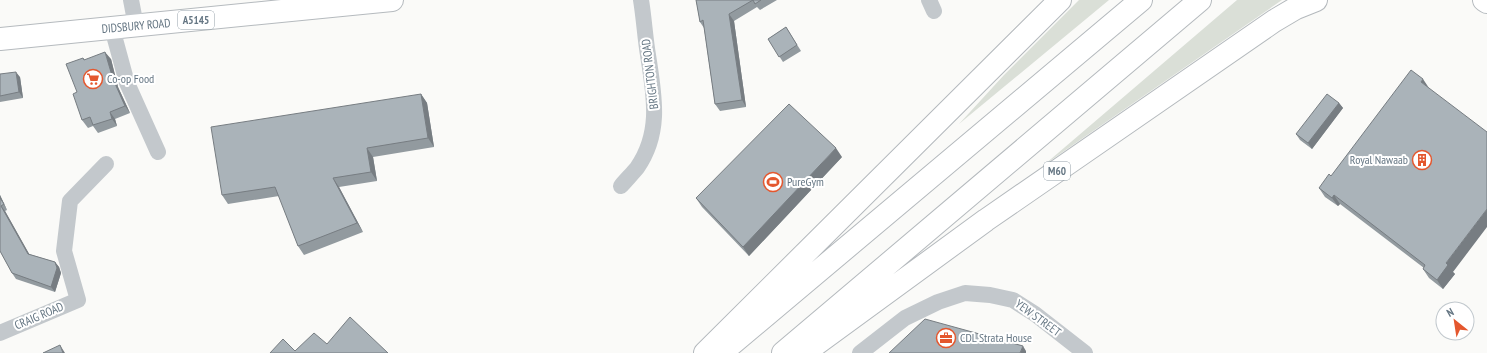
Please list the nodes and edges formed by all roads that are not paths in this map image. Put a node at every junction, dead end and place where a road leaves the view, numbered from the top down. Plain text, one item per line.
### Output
1 (131, 0) edge
2 (392, 0) edge
3 (641, 0) edge
4 (1060, 0) edge
5 (1141, 0) edge
6 (1200, 0) edge
7 (1316, 0) edge
8 (1484, 0) edge
9 (1487, 2) edge
10 (136, 26) junction
11 (112, 28) junction
12 (0, 39) edge
13 (158, 152) dead end
14 (106, 164) dead end
15 (621, 186) dead end
16 (1, 331) edge
17 (705, 353) edge
18 (721, 353) edge
19 (783, 353) edge
20 (804, 353) edge
21 (860, 353) edge
22 (1085, 353) edge

1 - 10 street
2 - 10 main road, DIDSBURY ROAD / A5145
3 - 15 street, BRIGHTON ROAD
4 - 17 main road
5 - 18 main road
6 - 19 main road
7 - 20 main road, M60
8 - 9 main road
10 - 11 main road, DIDSBURY ROAD / A5145
11 - 12 main road, DIDSBURY ROAD / A5145
11 - 13 street
14 - 16 street, CRAIG ROAD
21 - 22 street, YEW STREET

